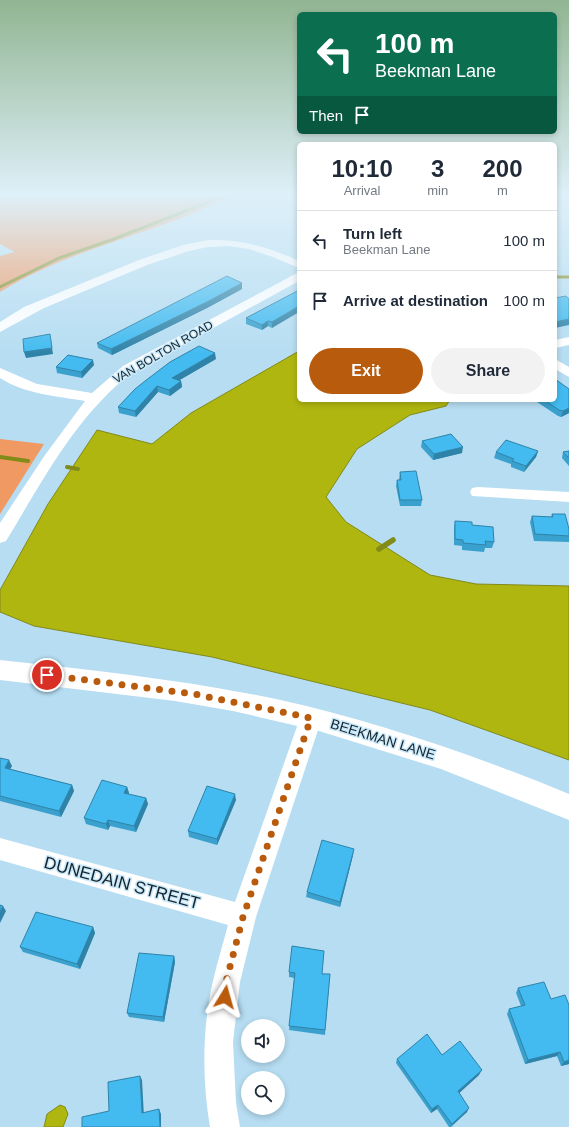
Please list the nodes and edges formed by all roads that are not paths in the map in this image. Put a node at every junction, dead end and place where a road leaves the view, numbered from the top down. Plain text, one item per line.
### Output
1 (181, 249) edge
2 (263, 249) edge
3 (297, 264) edge
4 (297, 277) edge
5 (0, 328) edge
6 (569, 341) edge
7 (557, 344) edge
8 (557, 364) edge
9 (0, 372) edge
10 (569, 373) edge
11 (94, 398) junction
12 (478, 492) dead end
13 (569, 497) edge
14 (0, 537) edge
15 (0, 670) edge
16 (311, 718) junction
17 (569, 807) edge
18 (0, 849) edge
19 (243, 917) junction
20 (225, 1127) edge

1 - 5 street
2 - 3 street
4 - 11 street, VAN BOLTON ROAD
6 - 7 street
8 - 10 street
9 - 11 street
11 - 14 street, VAN BOLTON ROAD
12 - 13 street
15 - 16 street, BEEKMAN LANE
16 - 17 street, BEEKMAN LANE
16 - 19 street
18 - 19 street, DUNEDAIN STREET
19 - 20 street

